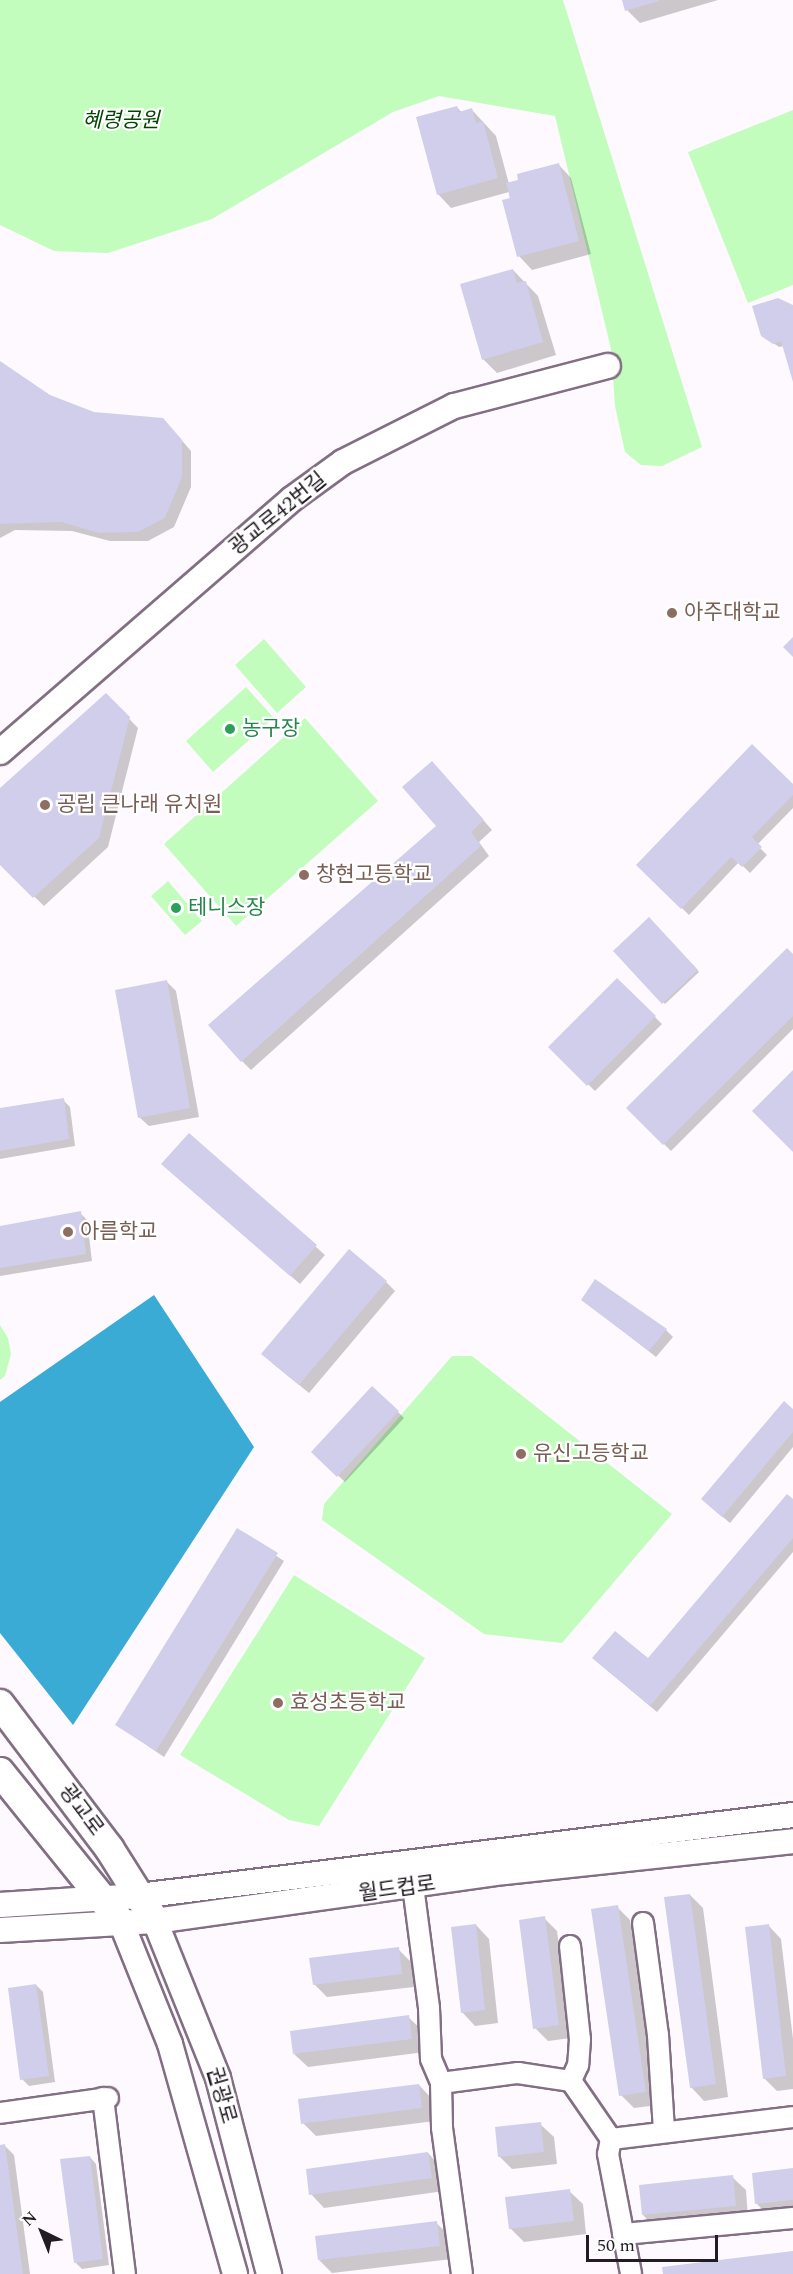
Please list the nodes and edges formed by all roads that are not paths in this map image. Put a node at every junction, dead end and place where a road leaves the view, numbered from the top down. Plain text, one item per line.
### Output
1 (608, 366) dead end
2 (0, 752) edge
3 (0, 1704) edge
4 (0, 1772) edge
5 (793, 1815) edge
6 (793, 1841) edge
7 (413, 1886) junction
8 (139, 1896) junction
9 (101, 1897) junction
10 (0, 1905) edge
11 (155, 1921) junction
12 (121, 1922) junction
13 (643, 1923) dead end
14 (0, 1930) edge
15 (570, 1946) dead end
16 (571, 2081) junction
17 (441, 2083) junction
18 (0, 2113) edge
19 (793, 2117) edge
20 (664, 2130) junction
21 (611, 2139) junction
22 (793, 2218) edge
23 (623, 2234) junction
24 (125, 2274) edge
25 (235, 2274) edge
26 (269, 2274) edge
27 (462, 2274) edge
28 (631, 2274) edge

1 - 2 street, 광교로42번길
3 - 8 main road, 광교로
4 - 9 main road, 광교로
5 - 8 street, 월드컵로
6 - 7 street, 월드컵로
7 - 11 street, 월드컵로
7 - 17 street
8 - 9 street, 월드컵로
8 - 11 main road, 광교로
9 - 10 street, 월드컵로
9 - 12 main road, 광교로
11 - 12 street, 월드컵로
11 - 26 street, 권광로
12 - 14 street, 월드컵로
12 - 25 street, 권광로
13 - 20 street
15 - 16 street
16 - 17 street
16 - 21 street
17 - 27 street
18 - 24 street
19 - 20 street
20 - 21 street
21 - 23 street
22 - 23 street
23 - 28 street

